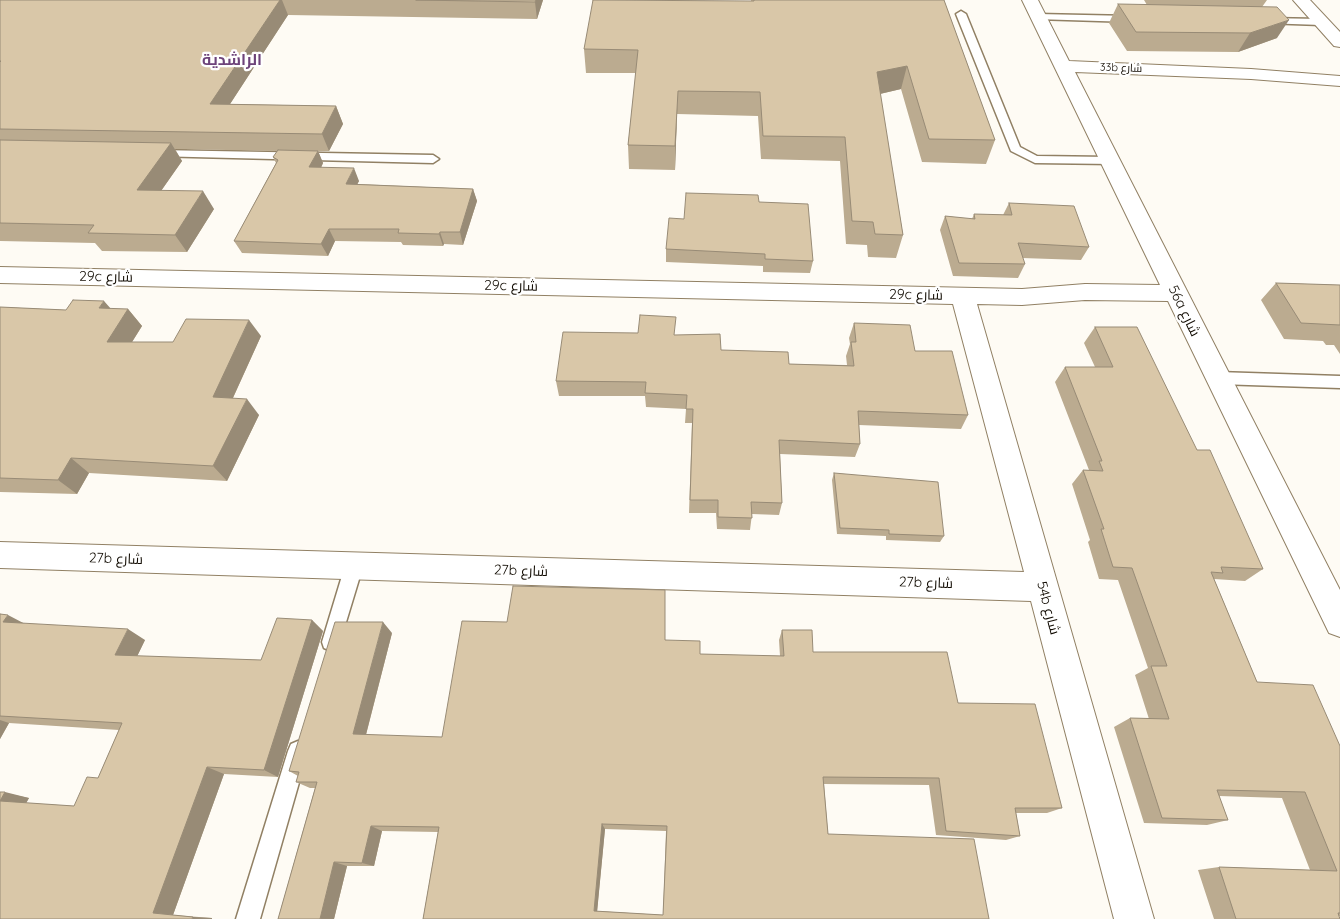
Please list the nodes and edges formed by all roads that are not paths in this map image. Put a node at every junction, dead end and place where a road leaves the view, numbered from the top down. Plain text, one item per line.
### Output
1 (1301, 0) edge
2 (1034, 9) edge
3 (961, 14) dead end
4 (1146, 19) edge
5 (1253, 21) edge
6 (1321, 22) junction
7 (1340, 42) edge
8 (1064, 71) junction
9 (1340, 71) edge
10 (1252, 74) junction
11 (1340, 82) edge
12 (148, 154) edge
13 (433, 159) dead end
14 (1109, 161) junction
15 (0, 275) edge
16 (962, 296) junction
17 (1180, 304) junction
18 (1218, 378) junction
19 (1340, 382) edge
20 (0, 555) edge
21 (354, 566) junction
22 (1042, 587) junction
23 (1340, 622) edge
24 (326, 661) edge
25 (305, 728) edge
26 (248, 919) edge
27 (1134, 919) edge

1 - 6 street
2 - 4 lane
2 - 8 street, 56a شارع
3 - 14 lane
5 - 6 lane
6 - 7 street
8 - 10 street, 33b شارع
8 - 14 street, 56a شارع
9 - 10 street, 33b شارع
10 - 11 street, 33b شارع
12 - 13 lane
14 - 17 street, 56a شارع
15 - 16 street, 29c شارع
16 - 17 street, 29c شارع
16 - 22 street, 54b شارع
17 - 18 street, 56a شارع
18 - 19 lane
18 - 23 street, 56a شارع
20 - 21 street, 27b شارع
21 - 22 street, 27b شارع
21 - 24 lane
22 - 27 street, 54b شارع
25 - 26 lane

